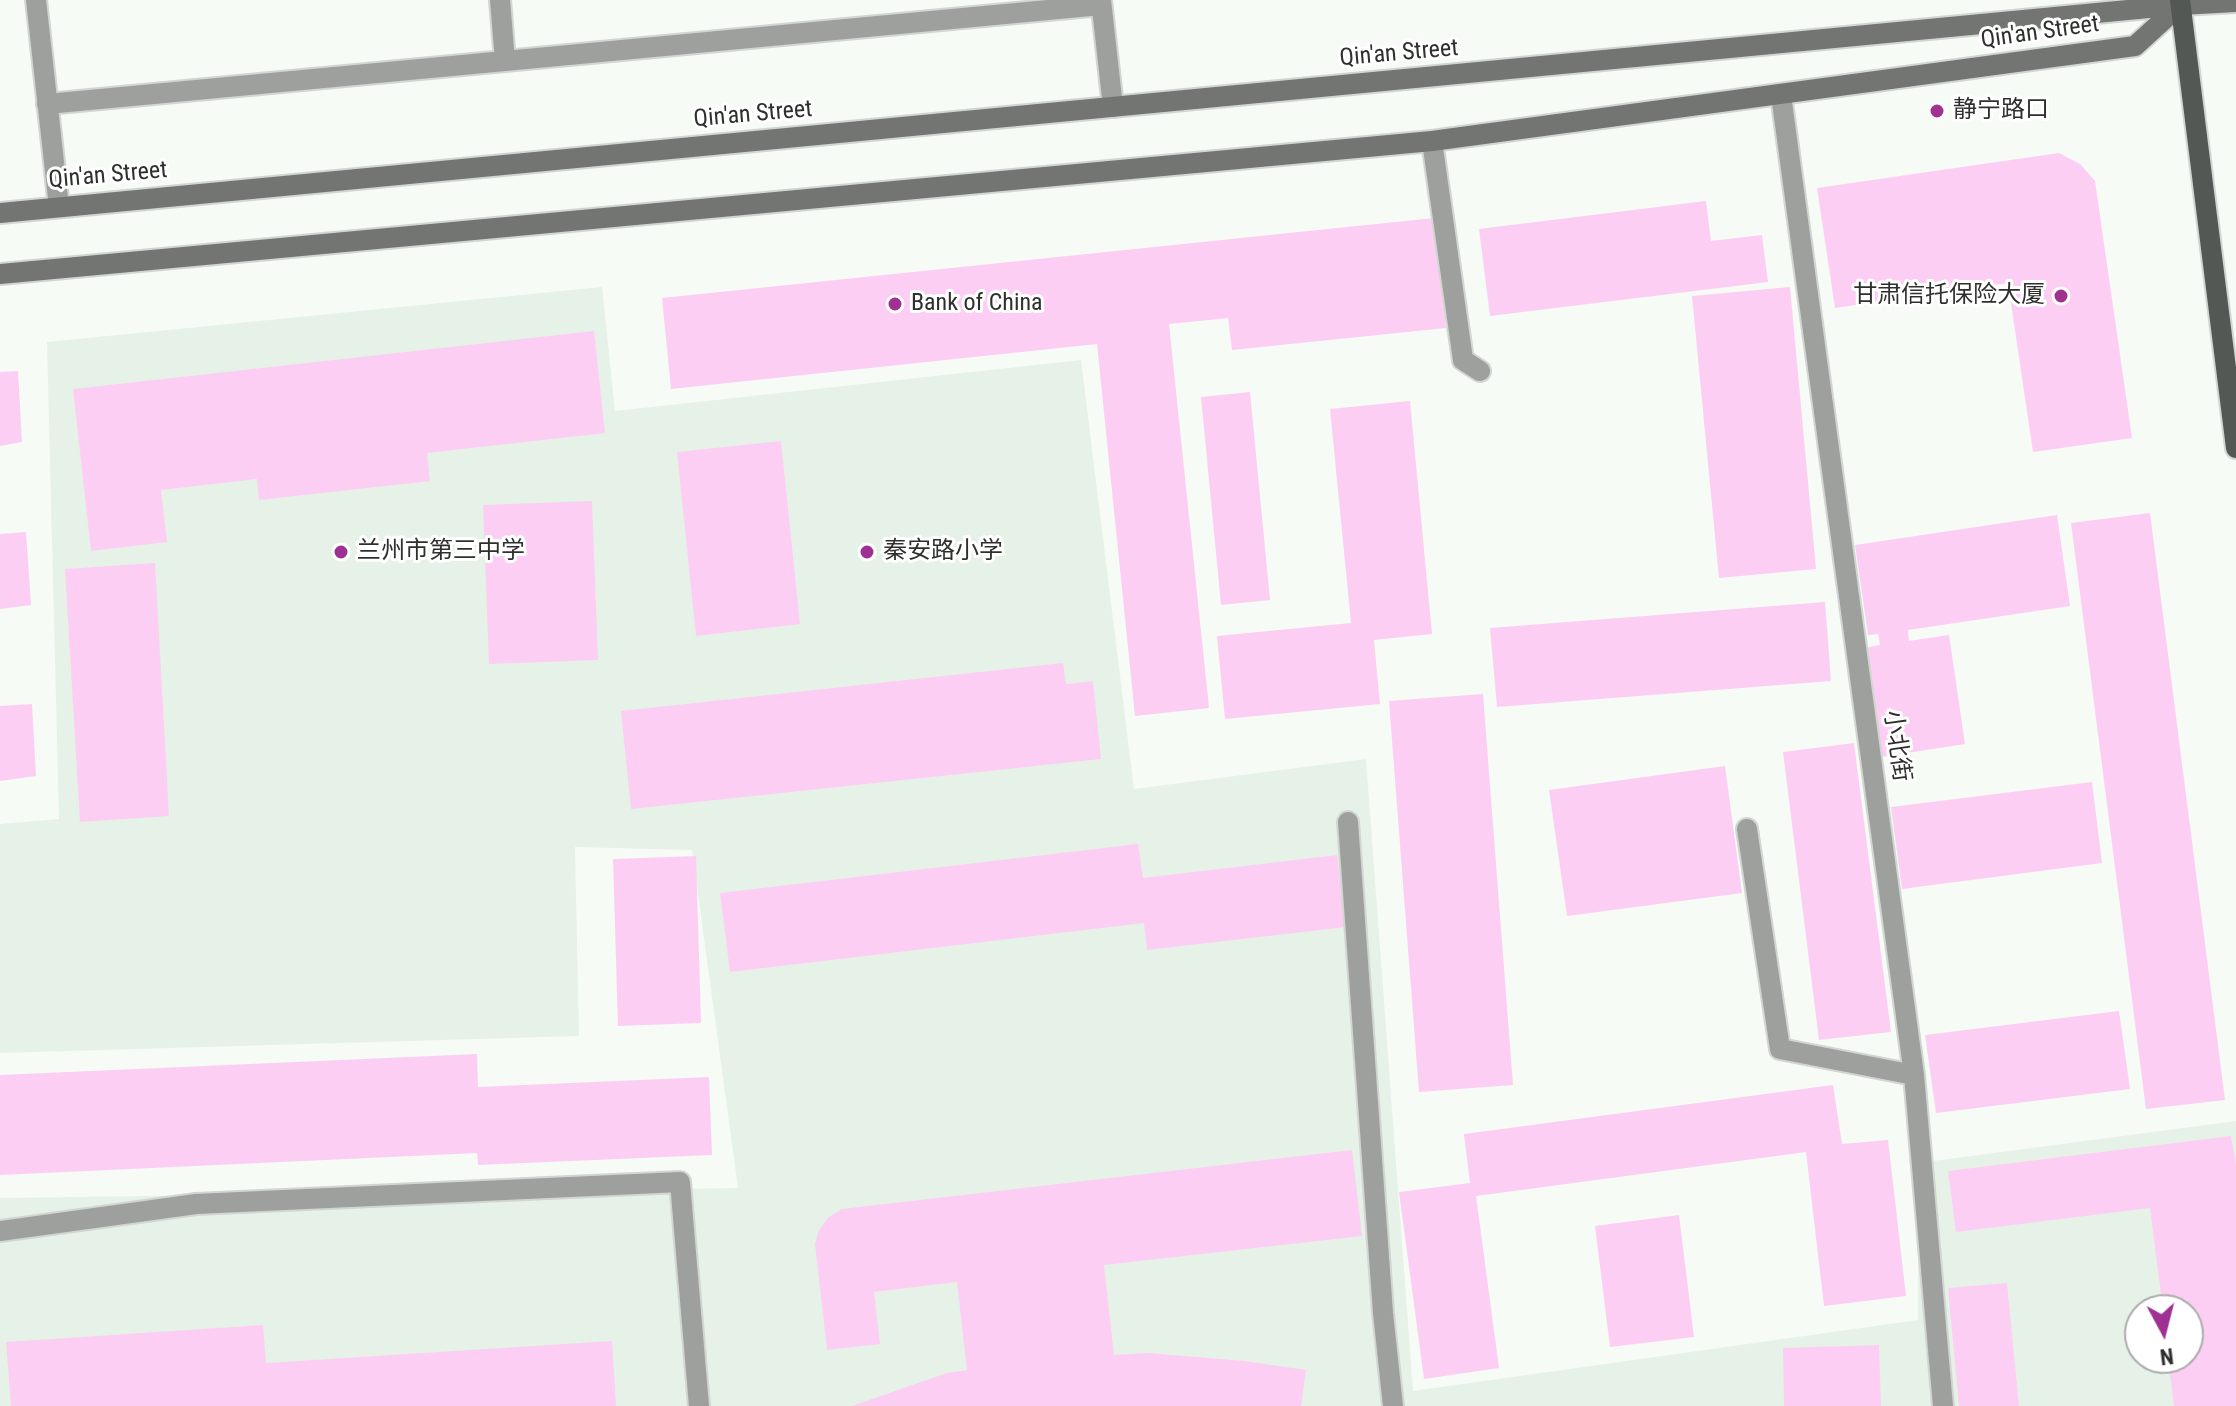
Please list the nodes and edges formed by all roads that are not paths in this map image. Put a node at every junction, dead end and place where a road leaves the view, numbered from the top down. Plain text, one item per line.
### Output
1 (36, 0) edge
2 (500, 0) edge
3 (1101, 2) edge
4 (2236, 2) edge
5 (2180, 3) edge
6 (505, 61) junction
7 (1781, 95) junction
8 (47, 104) junction
9 (1113, 107) junction
10 (1432, 141) junction
11 (59, 207) junction
12 (0, 213) edge
13 (0, 274) edge
14 (1480, 371) dead end
15 (2236, 448) edge
16 (1348, 822) dead end
17 (1747, 829) dead end
18 (1914, 1075) junction
19 (0, 1231) edge
20 (699, 1406) edge
21 (1393, 1406) edge
22 (1943, 1406) edge

1 - 8 street
2 - 6 street
3 - 6 street
3 - 9 street
4 - 5 main road
5 - 7 main road, Qin'an Street
5 - 9 main road, Qin'an Street
5 - 15 main road
6 - 8 street
7 - 10 main road, Qin'an Street
7 - 18 street, 小北街
8 - 11 street
9 - 11 main road, Qin'an Street
10 - 13 main road, Qin'an Street
10 - 14 street
11 - 12 main road, Qin'an Street
16 - 21 street
17 - 18 street
18 - 22 street, 小北街
19 - 20 street

